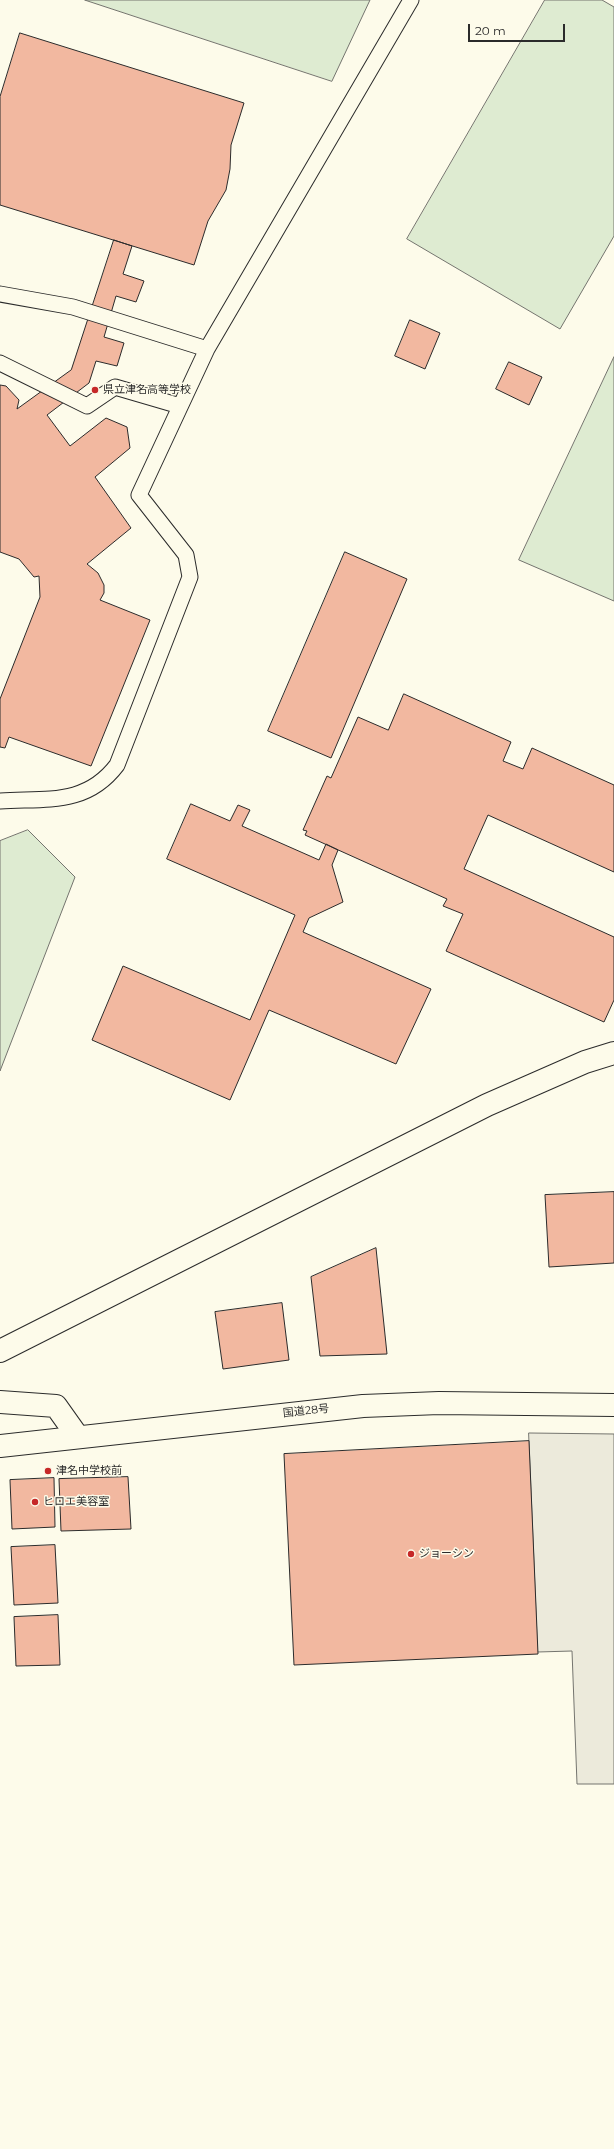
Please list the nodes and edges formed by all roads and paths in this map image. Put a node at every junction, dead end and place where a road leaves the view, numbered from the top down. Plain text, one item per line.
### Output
1 (411, 0) edge
2 (0, 294) edge
3 (207, 349) junction
4 (0, 362) edge
5 (180, 406) junction
6 (0, 801) edge
7 (614, 1053) edge
8 (0, 1351) edge
9 (0, 1402) edge
10 (614, 1405) edge
11 (78, 1438) junction
12 (0, 1446) edge

1 - 3 lane
2 - 3 lane
3 - 5 lane
4 - 5 lane
5 - 6 lane
7 - 8 main road
9 - 11 main road
10 - 11 main road, 国道28号
11 - 12 main road, 国道28号

